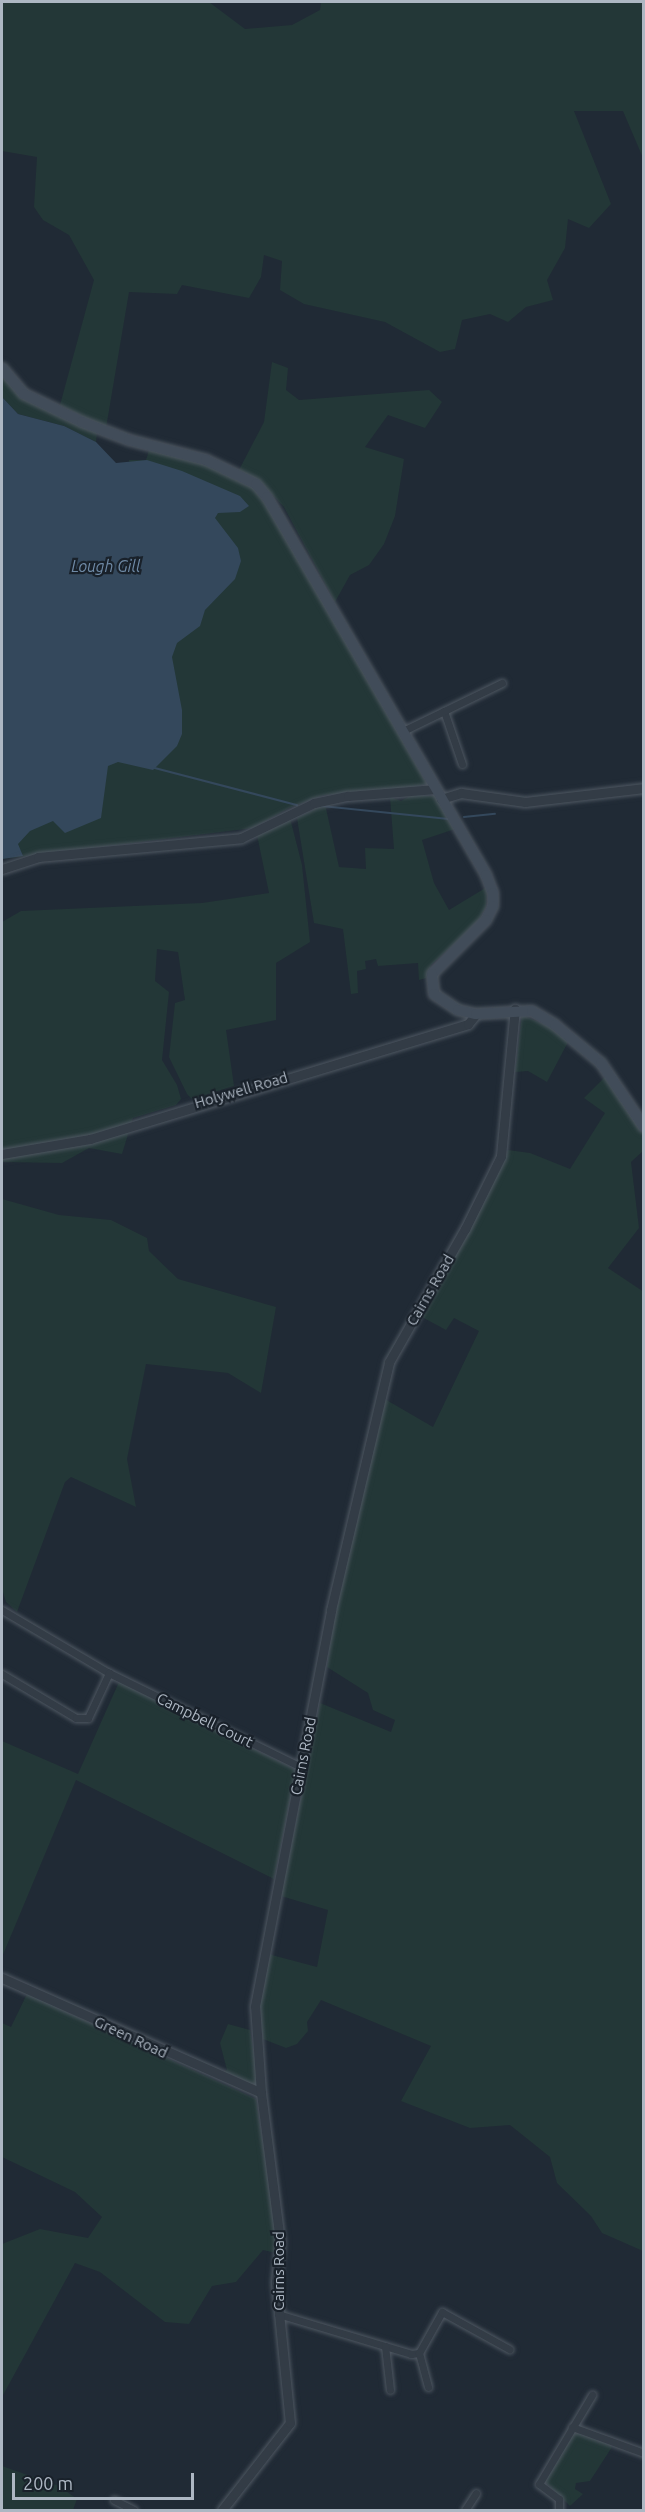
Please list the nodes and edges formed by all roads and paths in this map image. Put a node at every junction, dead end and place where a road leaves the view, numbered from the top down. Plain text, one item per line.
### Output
1 (2, 368) edge
2 (502, 683) dead end
3 (444, 711) junction
4 (403, 731) junction
5 (462, 764) dead end
6 (644, 788) edge
7 (438, 794) junction
8 (2, 869) edge
9 (515, 1009) junction
10 (476, 1014) junction
11 (644, 1127) edge
12 (2, 1154) edge
13 (2, 1610) edge
14 (109, 1673) junction
15 (2, 1674) edge
16 (301, 1767) junction
17 (2, 1978) edge
18 (261, 2093) junction
19 (278, 2314) junction
20 (385, 2346) junction
21 (509, 2349) dead end
22 (418, 2354) junction
23 (428, 2387) dead end
24 (390, 2390) dead end
25 (592, 2395) dead end
26 (572, 2427) junction
27 (644, 2452) edge
28 (476, 2493) dead end
29 (114, 2500) dead end
30 (134, 2511) edge
31 (222, 2511) edge
32 (465, 2511) edge
33 (559, 2511) edge

1 - 4 main road
2 - 3 street
3 - 4 street
3 - 5 street
4 - 7 main road
6 - 7 street
7 - 8 street
7 - 10 main road
9 - 10 main road
9 - 11 main road
9 - 16 street, Cairns Road
10 - 12 street, Holywell Road
13 - 14 street, Campbell Court
14 - 15 street
14 - 16 street, Campbell Court
16 - 18 street, Cairns Road
17 - 18 street, Green Road
18 - 19 street, Cairns Road
19 - 20 street
19 - 31 street, Cairns Road
20 - 22 street
20 - 24 street
21 - 22 street
22 - 23 street
25 - 26 street
26 - 27 street
26 - 33 street
28 - 32 street
29 - 30 street

